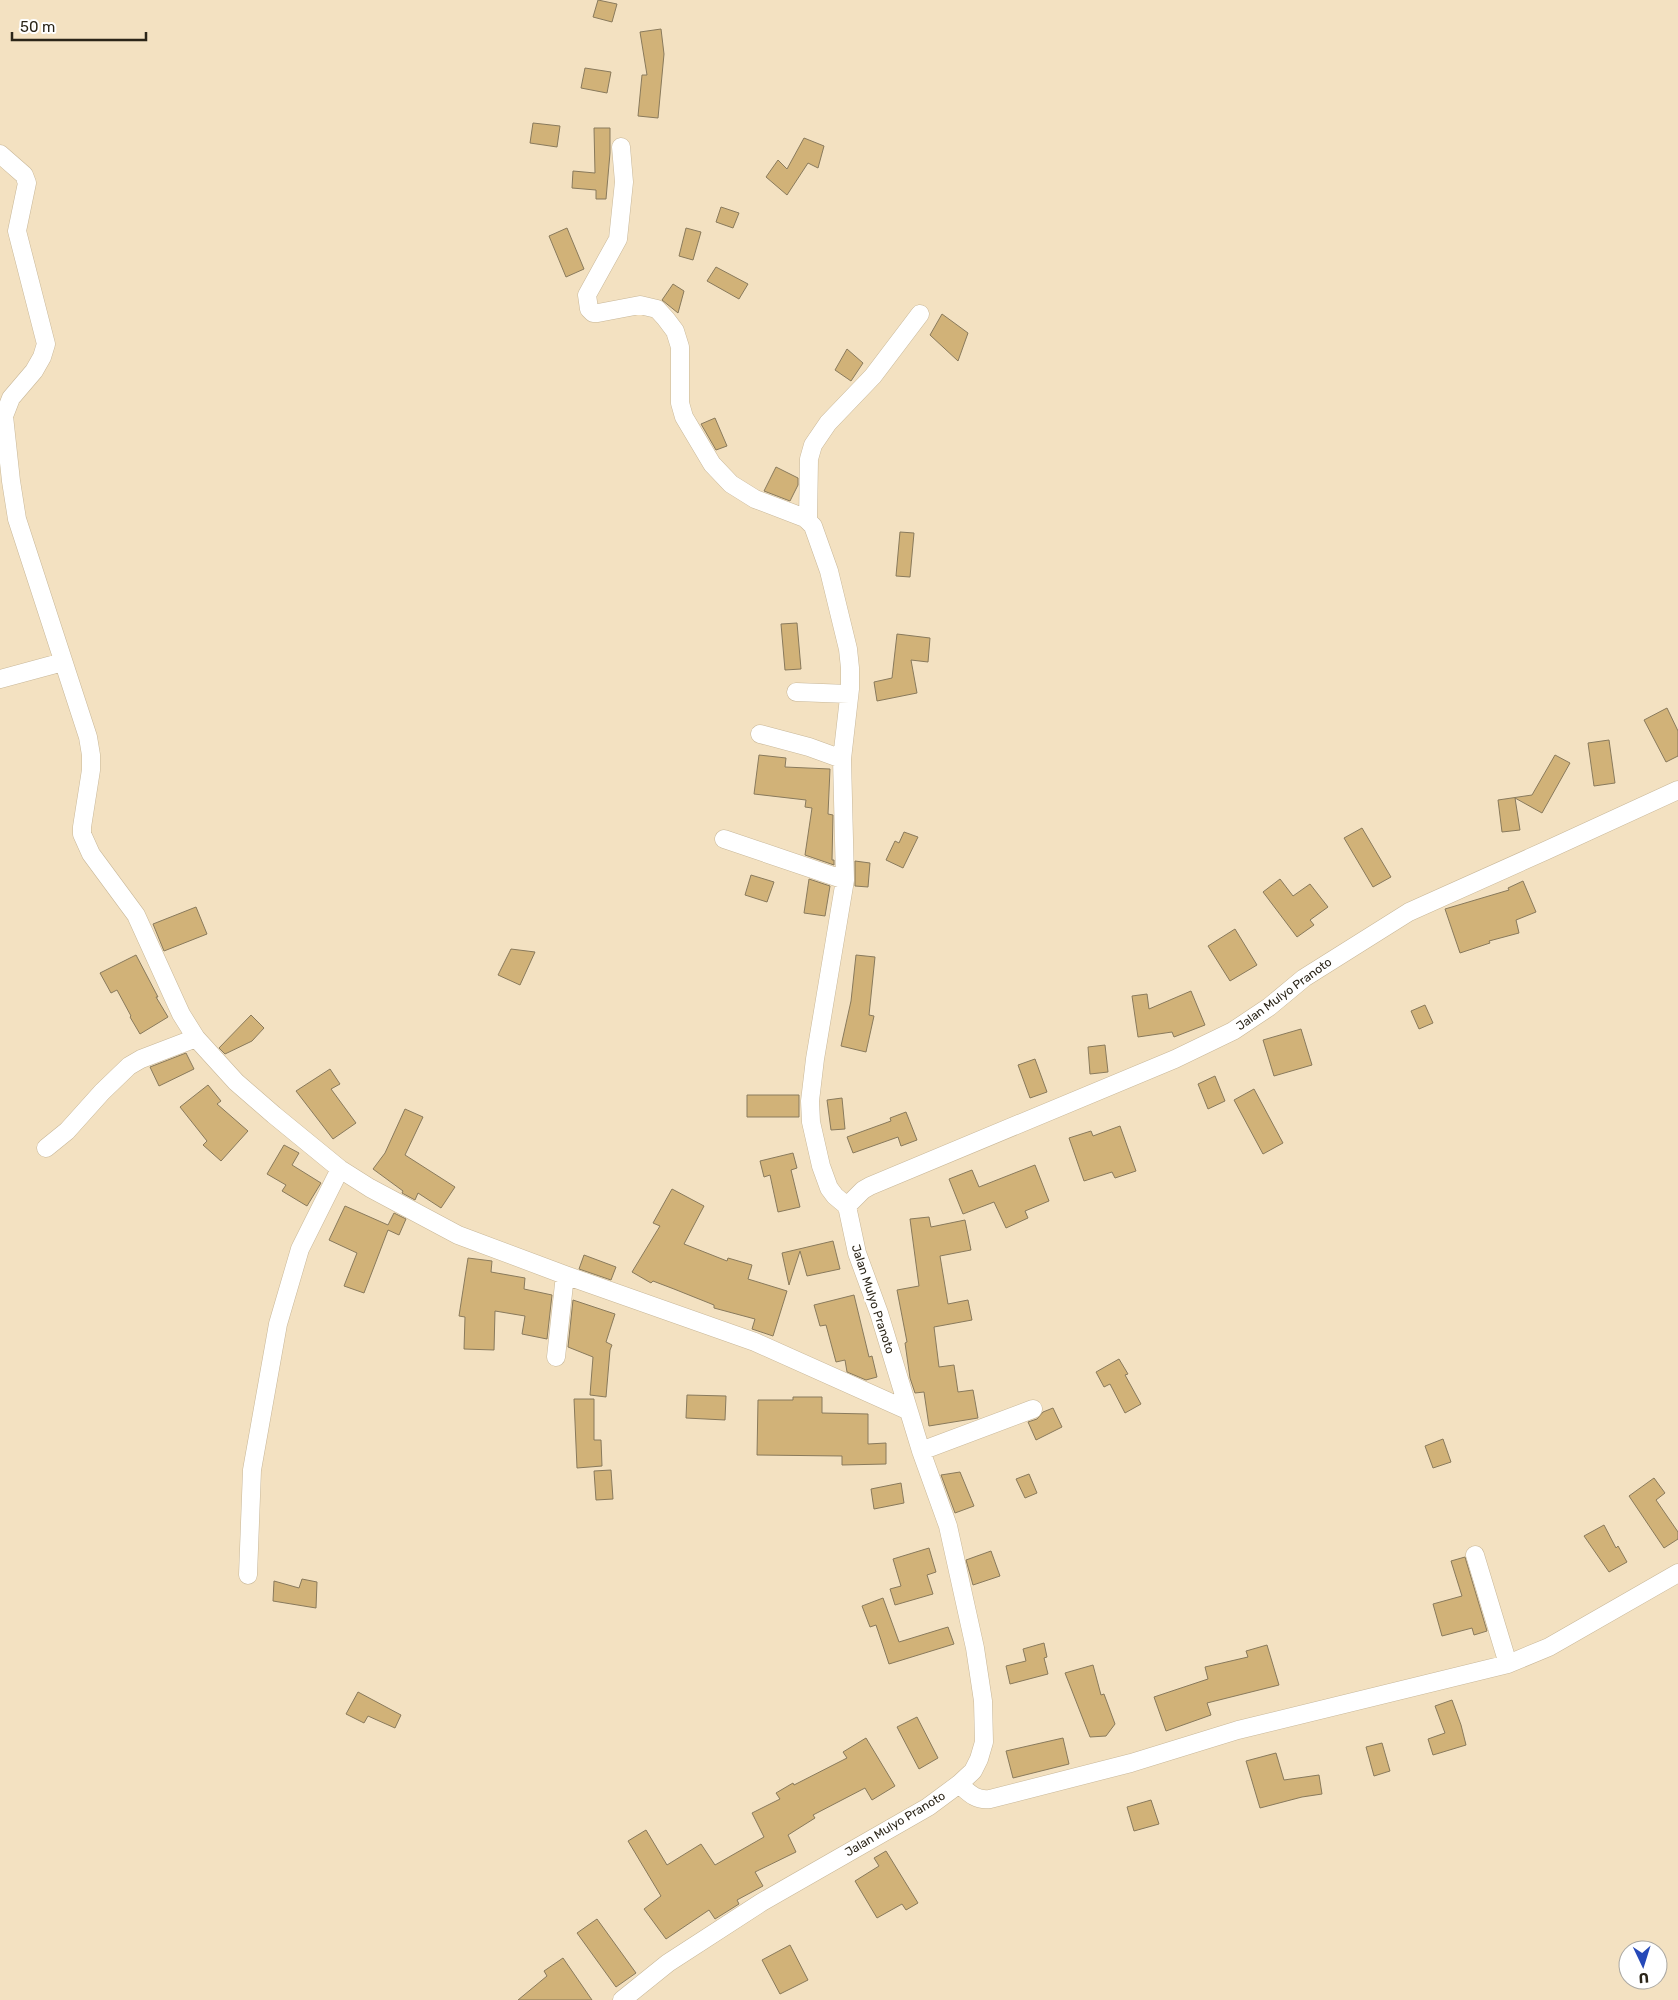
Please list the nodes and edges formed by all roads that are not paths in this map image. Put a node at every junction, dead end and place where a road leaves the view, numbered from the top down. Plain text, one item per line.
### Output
1 (621, 146) dead end
2 (0, 154) edge
3 (920, 314) dead end
4 (808, 521) junction
5 (64, 662) junction
6 (0, 679) edge
7 (796, 692) dead end
8 (849, 694) junction
9 (760, 734) dead end
10 (842, 759) junction
11 (1678, 790) edge
12 (724, 838) dead end
13 (845, 880) junction
14 (196, 1038) junction
15 (46, 1148) dead end
16 (340, 1169) junction
17 (847, 1206) junction
18 (565, 1275) junction
19 (556, 1357) dead end
20 (1033, 1409) dead end
21 (907, 1410) junction
22 (921, 1451) junction
23 (1476, 1555) dead end
24 (1678, 1573) edge
25 (248, 1575) dead end
26 (1508, 1664) junction
27 (959, 1784) junction
28 (622, 2000) edge

1 - 4 street
2 - 5 street
3 - 4 street
4 - 8 street
5 - 6 street
5 - 14 street
7 - 8 street
8 - 10 street
9 - 10 street
10 - 13 street
11 - 17 street, Jalan Mulyo Pranoto
12 - 13 street
13 - 17 street
14 - 15 street
14 - 16 street
16 - 18 street
16 - 25 street
17 - 21 street, Jalan Mulyo Pranoto
18 - 19 street
18 - 21 street
20 - 22 street
21 - 22 street, Jalan Mulyo Pranoto
22 - 27 street, Jalan Mulyo Pranoto
23 - 26 street
24 - 26 street
26 - 27 street
27 - 28 street, Jalan Mulyo Pranoto

